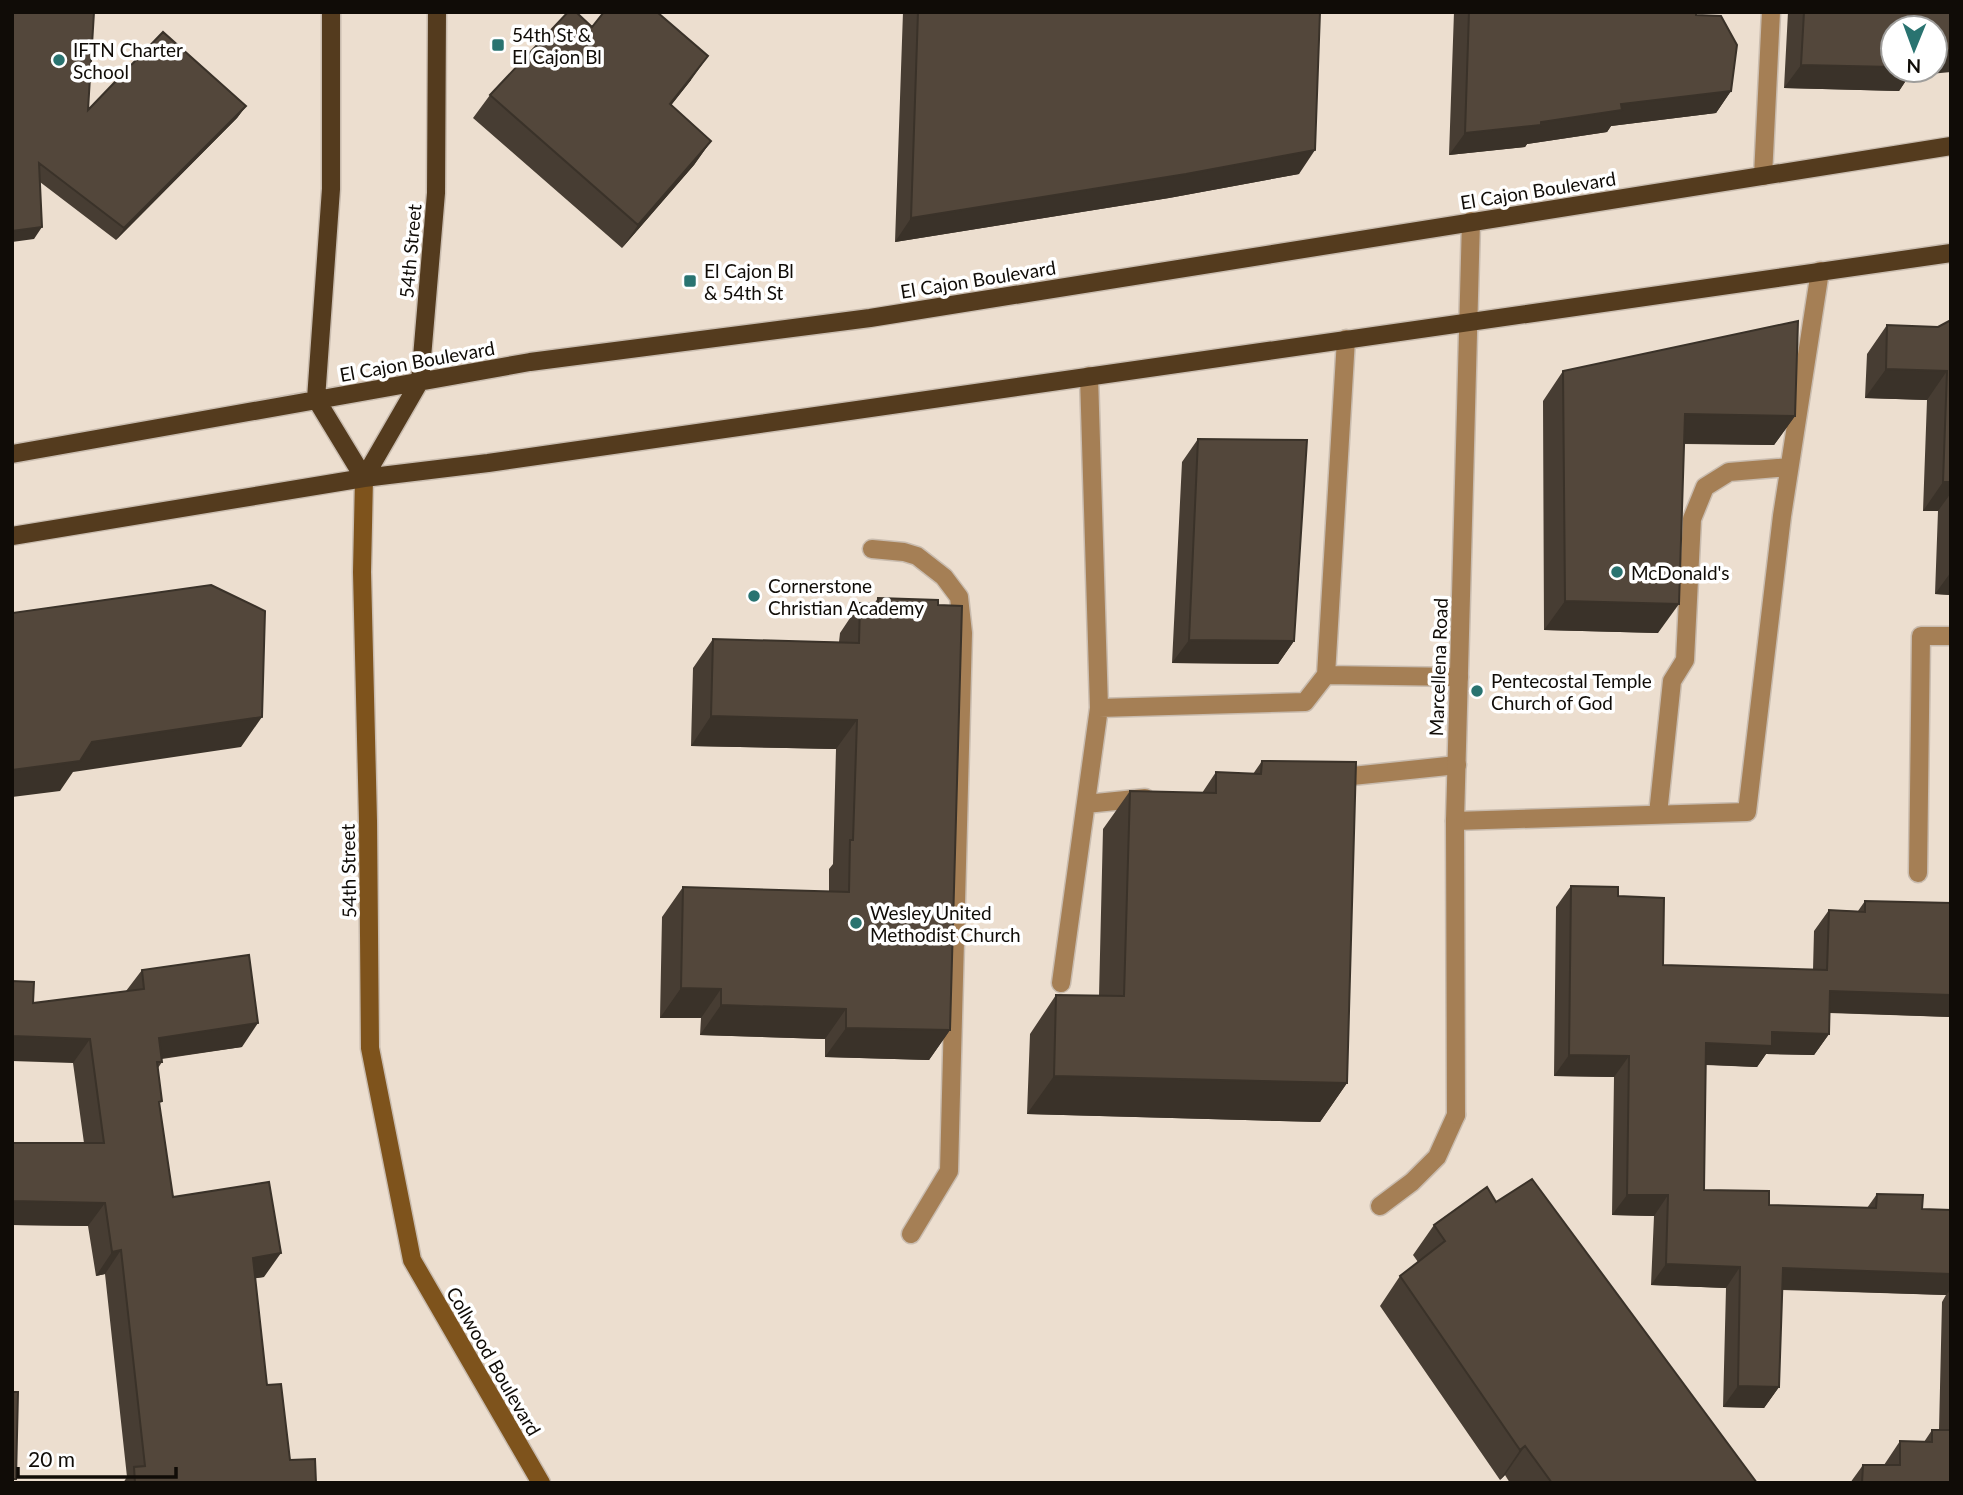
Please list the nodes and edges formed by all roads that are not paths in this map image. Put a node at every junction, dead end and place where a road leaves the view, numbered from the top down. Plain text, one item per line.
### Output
1 (331, 12) edge
2 (437, 12) edge
3 (1771, 12) edge
4 (1951, 146) edge
5 (1763, 176) junction
6 (1471, 221) junction
7 (1951, 253) edge
8 (1820, 271) junction
9 (1469, 321) junction
10 (1346, 339) junction
11 (1089, 376) junction
12 (420, 382) junction
13 (317, 399) junction
14 (12, 454) edge
15 (1789, 467) junction
16 (364, 478) junction
17 (12, 536) edge
18 (872, 549) dead end
19 (1951, 636) edge
20 (1326, 675) junction
21 (1459, 677) junction
22 (1099, 708) junction
23 (1457, 765) junction
24 (1319, 779) edge
25 (1168, 796) edge
26 (1086, 804) junction
27 (1658, 814) junction
28 (1455, 821) junction
29 (1918, 873) dead end
30 (1062, 984) dead end
31 (1380, 1206) dead end
32 (911, 1234) dead end
33 (412, 1260) joint
34 (541, 1483) edge

1 - 13 main road
2 - 12 main road, 54th Street
3 - 5 street
4 - 5 main road, El Cajon Boulevard
5 - 6 main road, El Cajon Boulevard
6 - 9 street, Marcellena Road
6 - 12 main road, El Cajon Boulevard
7 - 8 main road
8 - 9 main road
8 - 15 street
9 - 10 main road
9 - 21 street, Marcellena Road
10 - 11 main road
10 - 20 street
11 - 16 main road
11 - 22 street
12 - 13 main road, El Cajon Boulevard
12 - 16 main road, 54th Street
13 - 14 main road, El Cajon Boulevard
13 - 16 main road
15 - 27 street
15 - 27 street
16 - 17 main road
16 - 33 main road, 54th Street
18 - 32 street
19 - 29 street
20 - 21 street
20 - 22 street
21 - 23 street, Marcellena Road
22 - 26 street
23 - 24 street
23 - 28 street, Marcellena Road
25 - 26 street
26 - 30 street
27 - 28 street
28 - 31 street, Marcellena Road
33 - 34 main road, Collwood Boulevard

